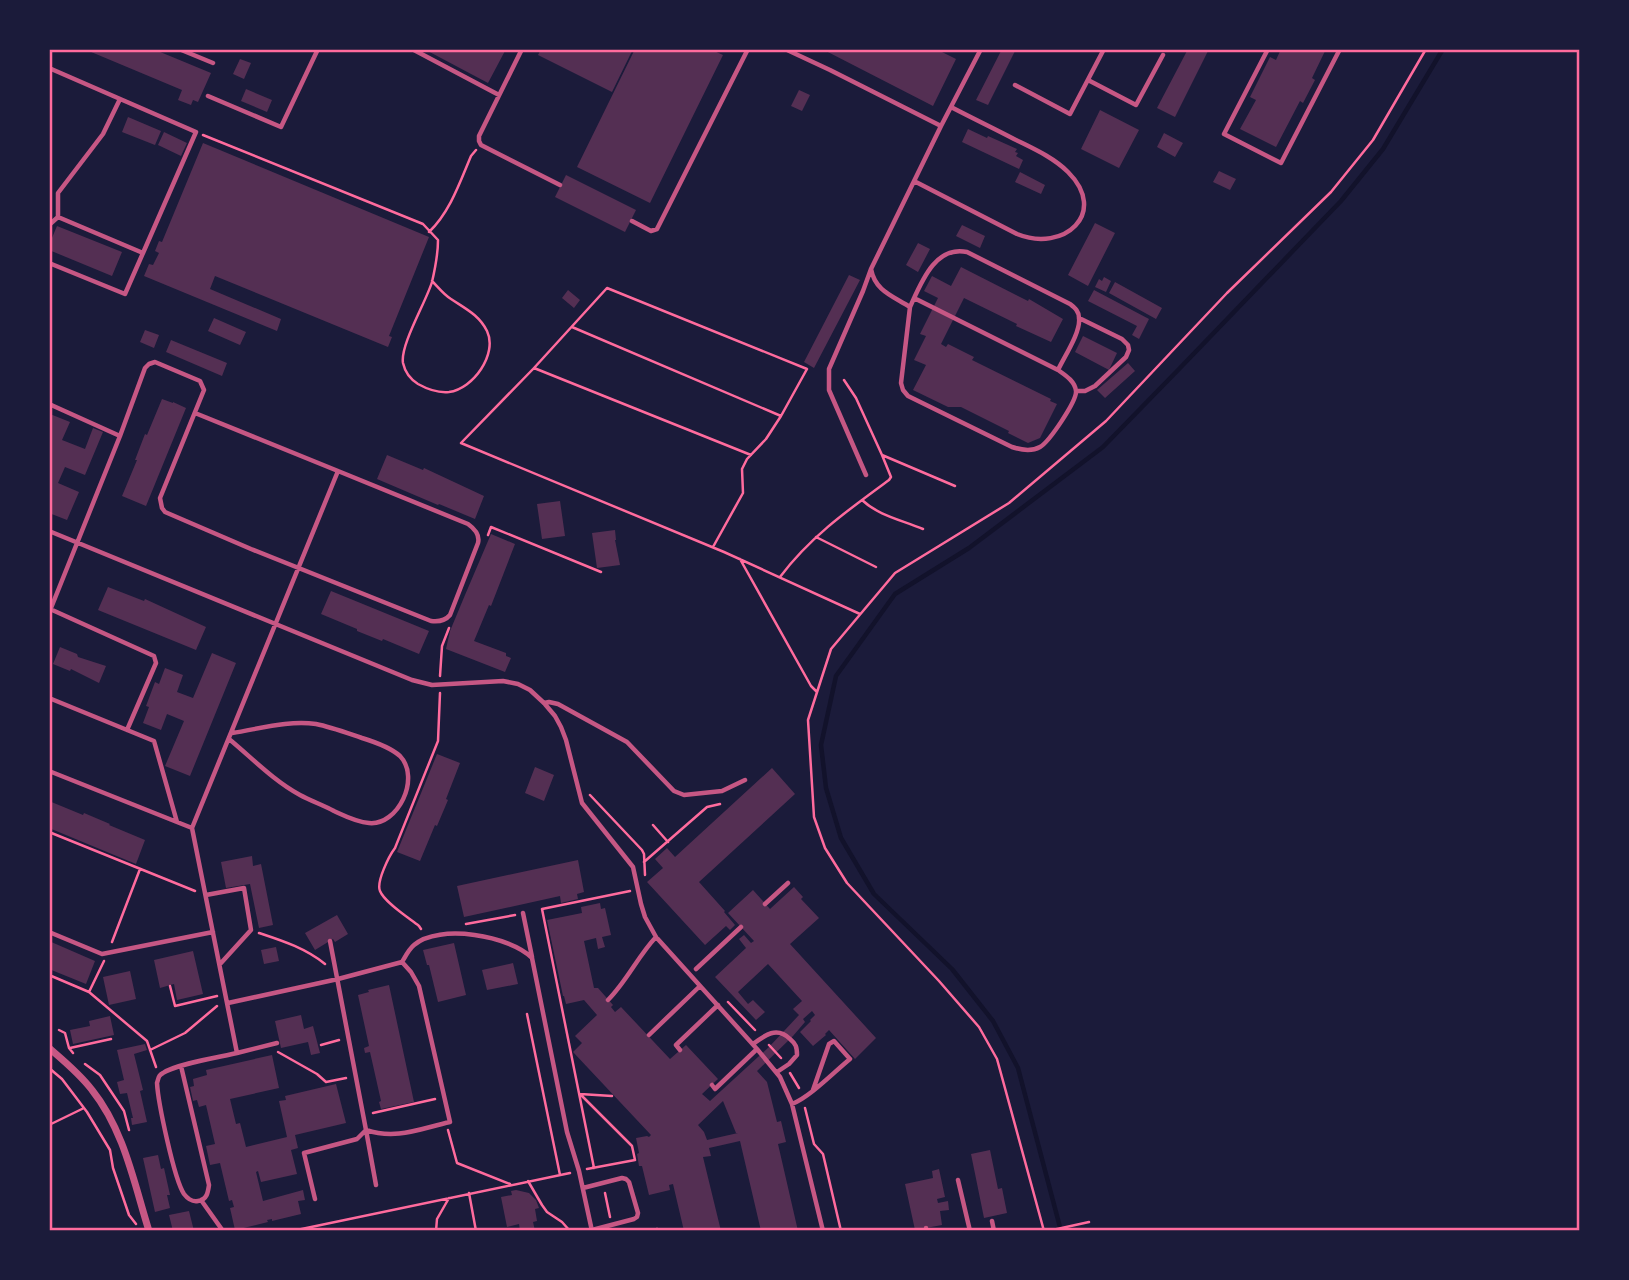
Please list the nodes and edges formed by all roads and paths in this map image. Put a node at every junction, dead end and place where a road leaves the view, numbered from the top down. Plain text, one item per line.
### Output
1 (179, 49) edge
2 (318, 49) edge
3 (412, 49) edge
4 (522, 49) edge
5 (748, 49) edge
6 (785, 49) edge
7 (980, 49) edge
8 (1104, 49) edge
9 (1268, 49) edge
10 (1340, 49) edge
11 (1426, 49) edge
12 (1163, 55) dead end
13 (214, 63) dead end
14 (49, 68) edge
15 (1087, 80) junction
16 (1015, 85) dead end
17 (499, 95) junction
18 (208, 96) dead end
19 (120, 99) junction
20 (951, 107) junction
21 (941, 126) junction
22 (196, 132) junction
23 (481, 145) junction
24 (914, 181) junction
25 (560, 185) dead end
26 (58, 217) junction
27 (632, 221) dead end
28 (49, 225) edge
29 (429, 232) junction
30 (143, 253) junction
31 (49, 262) edge
32 (871, 270) junction
33 (432, 281) junction
34 (914, 298) junction
35 (910, 307) junction
36 (1079, 318) junction
37 (571, 327) junction
38 (534, 368) junction
39 (1058, 370) junction
40 (844, 380) dead end
41 (1076, 391) junction
42 (49, 404) edge
43 (195, 413) junction
44 (781, 416) junction
45 (120, 436) junction
46 (751, 455) junction
47 (882, 455) junction
48 (338, 471) junction
49 (866, 475) dead end
50 (955, 486) dead end
51 (862, 500) junction
52 (923, 529) dead end
53 (49, 531) edge
54 (816, 537) junction
55 (486, 539) dead end
56 (77, 542) junction
57 (713, 547) junction
58 (740, 559) junction
59 (298, 567) junction
60 (876, 567) dead end
61 (601, 572) dead end
62 (779, 577) junction
63 (50, 610) edge
64 (860, 614) junction
65 (452, 622) dead end
66 (274, 625) junction
67 (440, 685) junction
68 (817, 692) junction
69 (49, 698) edge
70 (544, 703) junction
71 (128, 730) junction
72 (232, 733) junction
73 (229, 739) junction
74 (50, 772) edge
75 (49, 778) edge
76 (745, 780) dead end
77 (590, 795) dead end
78 (720, 804) dead end
79 (177, 822) junction
80 (653, 825) dead end
81 (192, 828) junction
82 (49, 832) edge
83 (668, 842) junction
84 (644, 862) junction
85 (140, 869) junction
86 (645, 877) dead end
87 (788, 883) dead end
88 (637, 890) junction
89 (206, 895) junction
90 (765, 904) dead end
91 (542, 909) junction
92 (523, 913) junction
93 (741, 927) dead end
94 (251, 930) junction
95 (49, 932) edge
96 (213, 932) junction
97 (460, 932) junction
98 (656, 937) junction
99 (425, 939) junction
100 (330, 941) dead end
101 (108, 953) junction
102 (533, 958) junction
103 (402, 962) junction
104 (220, 963) junction
105 (696, 969) dead end
106 (49, 975) edge
107 (338, 979) junction
108 (331, 980) junction
109 (170, 986) dead end
110 (701, 986) junction
111 (89, 992) junction
112 (227, 998) junction
113 (608, 1000) dead end
114 (718, 1005) junction
115 (527, 1014) dead end
116 (59, 1030) dead end
117 (649, 1035) dead end
118 (349, 1038) junction
119 (111, 1039) dead end
120 (277, 1043) dead end
121 (266, 1045) junction
122 (321, 1045) dead end
123 (755, 1046) junction
124 (69, 1048) junction
125 (51, 1050) edge
126 (680, 1050) dead end
127 (150, 1051) junction
128 (237, 1053) junction
129 (75, 1055) dead end
130 (82, 1062) dead end
131 (181, 1066) junction
132 (49, 1068) edge
133 (777, 1072) junction
134 (356, 1076) junction
135 (159, 1077) junction
136 (712, 1085) dead end
137 (813, 1090) junction
138 (580, 1094) junction
139 (612, 1096) dead end
140 (444, 1097) junction
141 (792, 1104) junction
142 (84, 1108) junction
143 (124, 1111) dead end
144 (363, 1115) junction
145 (447, 1123) junction
146 (49, 1125) edge
147 (366, 1130) junction
148 (599, 1166) junction
149 (594, 1168) junction
150 (579, 1171) junction
151 (560, 1175) junction
152 (958, 1180) dead end
153 (528, 1181) junction
154 (603, 1183) junction
155 (376, 1185) dead end
156 (512, 1185) junction
157 (583, 1188) junction
158 (469, 1194) junction
159 (449, 1198) junction
160 (315, 1199) dead end
161 (201, 1200) junction
162 (992, 1221) dead end
163 (1089, 1222) dead end
164 (136, 1225) junction
165 (612, 1225) junction
166 (592, 1230) edge
167 (131, 1231) edge
168 (138, 1231) edge
169 (149, 1231) edge
170 (223, 1231) edge
171 (292, 1231) edge
172 (436, 1231) edge
173 (477, 1231) edge
174 (569, 1231) edge
175 (647, 1231) edge
176 (662, 1231) edge
177 (823, 1231) edge
178 (970, 1231) edge
179 (994, 1231) edge
180 (1047, 1231) edge

1 - 13 lane
2 - 18 lane
3 - 17 lane
4 - 17 lane
5 - 27 lane
6 - 21 lane
7 - 20 lane
8 - 15 lane
9 - 10 lane
11 - 64 path
12 - 15 lane
14 - 19 lane
15 - 16 lane
17 - 23 lane
19 - 22 lane
19 - 26 lane
20 - 21 lane
20 - 24 lane
21 - 24 lane
22 - 29 path
22 - 30 lane
23 - 25 lane
23 - 29 path
24 - 32 lane
26 - 28 lane
26 - 30 lane
29 - 33 path
30 - 31 lane
32 - 35 lane
32 - 49 lane
33 - 33 path
34 - 35 lane
34 - 36 lane
34 - 39 lane
35 - 41 lane
36 - 39 lane
36 - 41 lane
37 - 38 path
37 - 44 path
37 - 44 path
38 - 46 path
38 - 57 path
39 - 41 lane
40 - 47 path
42 - 45 lane
43 - 45 lane
43 - 48 lane
43 - 59 lane
44 - 46 path
45 - 56 lane
46 - 57 path
47 - 50 path
47 - 51 path
48 - 59 lane
48 - 59 lane
51 - 52 path
51 - 54 path
53 - 56 lane
54 - 60 path
54 - 62 path
55 - 61 path
56 - 63 lane
56 - 66 lane
57 - 58 path
58 - 62 path
58 - 68 path
59 - 66 lane
62 - 64 path
63 - 71 lane
64 - 68 path
65 - 67 path
66 - 67 lane
66 - 72 lane
67 - 70 lane
67 - 99 path
68 - 180 path
69 - 71 lane
70 - 76 lane
70 - 88 lane
71 - 79 lane
72 - 73 lane
72 - 73 lane
73 - 81 lane
74 - 75 lane
74 - 79 lane
77 - 84 path
78 - 83 path
79 - 81 lane
80 - 83 path
81 - 89 lane
82 - 85 path
83 - 84 path
84 - 86 path
85 - 89 path
85 - 101 path
87 - 90 lane
88 - 91 path
88 - 98 lane
89 - 94 lane
89 - 96 lane
91 - 92 path
91 - 138 path
92 - 97 path
92 - 102 lane
93 - 105 lane
94 - 104 lane
94 - 108 path
95 - 101 lane
96 - 101 lane
96 - 104 lane
97 - 99 lane
97 - 102 lane
98 - 110 lane
98 - 113 lane
99 - 103 lane
100 - 107 lane
101 - 111 path
102 - 150 lane
103 - 107 lane
103 - 140 lane
104 - 112 lane
106 - 111 path
107 - 108 lane
107 - 118 lane
108 - 112 lane
109 - 112 path
110 - 114 lane
110 - 117 lane
111 - 127 path
112 - 127 path
112 - 128 lane
114 - 123 lane
114 - 126 lane
115 - 151 path
116 - 124 path
118 - 122 path
118 - 134 lane
119 - 124 path
120 - 121 lane
121 - 128 lane
121 - 134 path
123 - 133 lane
123 - 133 lane
123 - 136 lane
124 - 125 path
124 - 129 path
125 - 169 street
127 - 135 path
128 - 131 lane
130 - 143 path
131 - 135 lane
131 - 161 lane
132 - 142 path
133 - 141 lane
134 - 144 lane
135 - 161 lane
137 - 137 lane
137 - 141 lane
138 - 139 path
138 - 148 path
138 - 149 path
140 - 144 path
140 - 145 lane
141 - 177 lane
142 - 146 path
142 - 164 path
144 - 147 lane
145 - 147 lane
145 - 156 path
147 - 155 lane
147 - 160 lane
148 - 149 path
148 - 154 path
149 - 150 path
150 - 151 path
150 - 157 lane
151 - 153 path
152 - 178 lane
153 - 156 path
153 - 174 path
154 - 157 lane
154 - 165 path
154 - 165 lane
156 - 158 path
157 - 166 lane
158 - 159 path
158 - 173 path
159 - 171 path
159 - 172 path
161 - 170 lane
162 - 179 lane
163 - 180 path
164 - 167 path
164 - 168 path
165 - 166 lane
175 - 176 path

